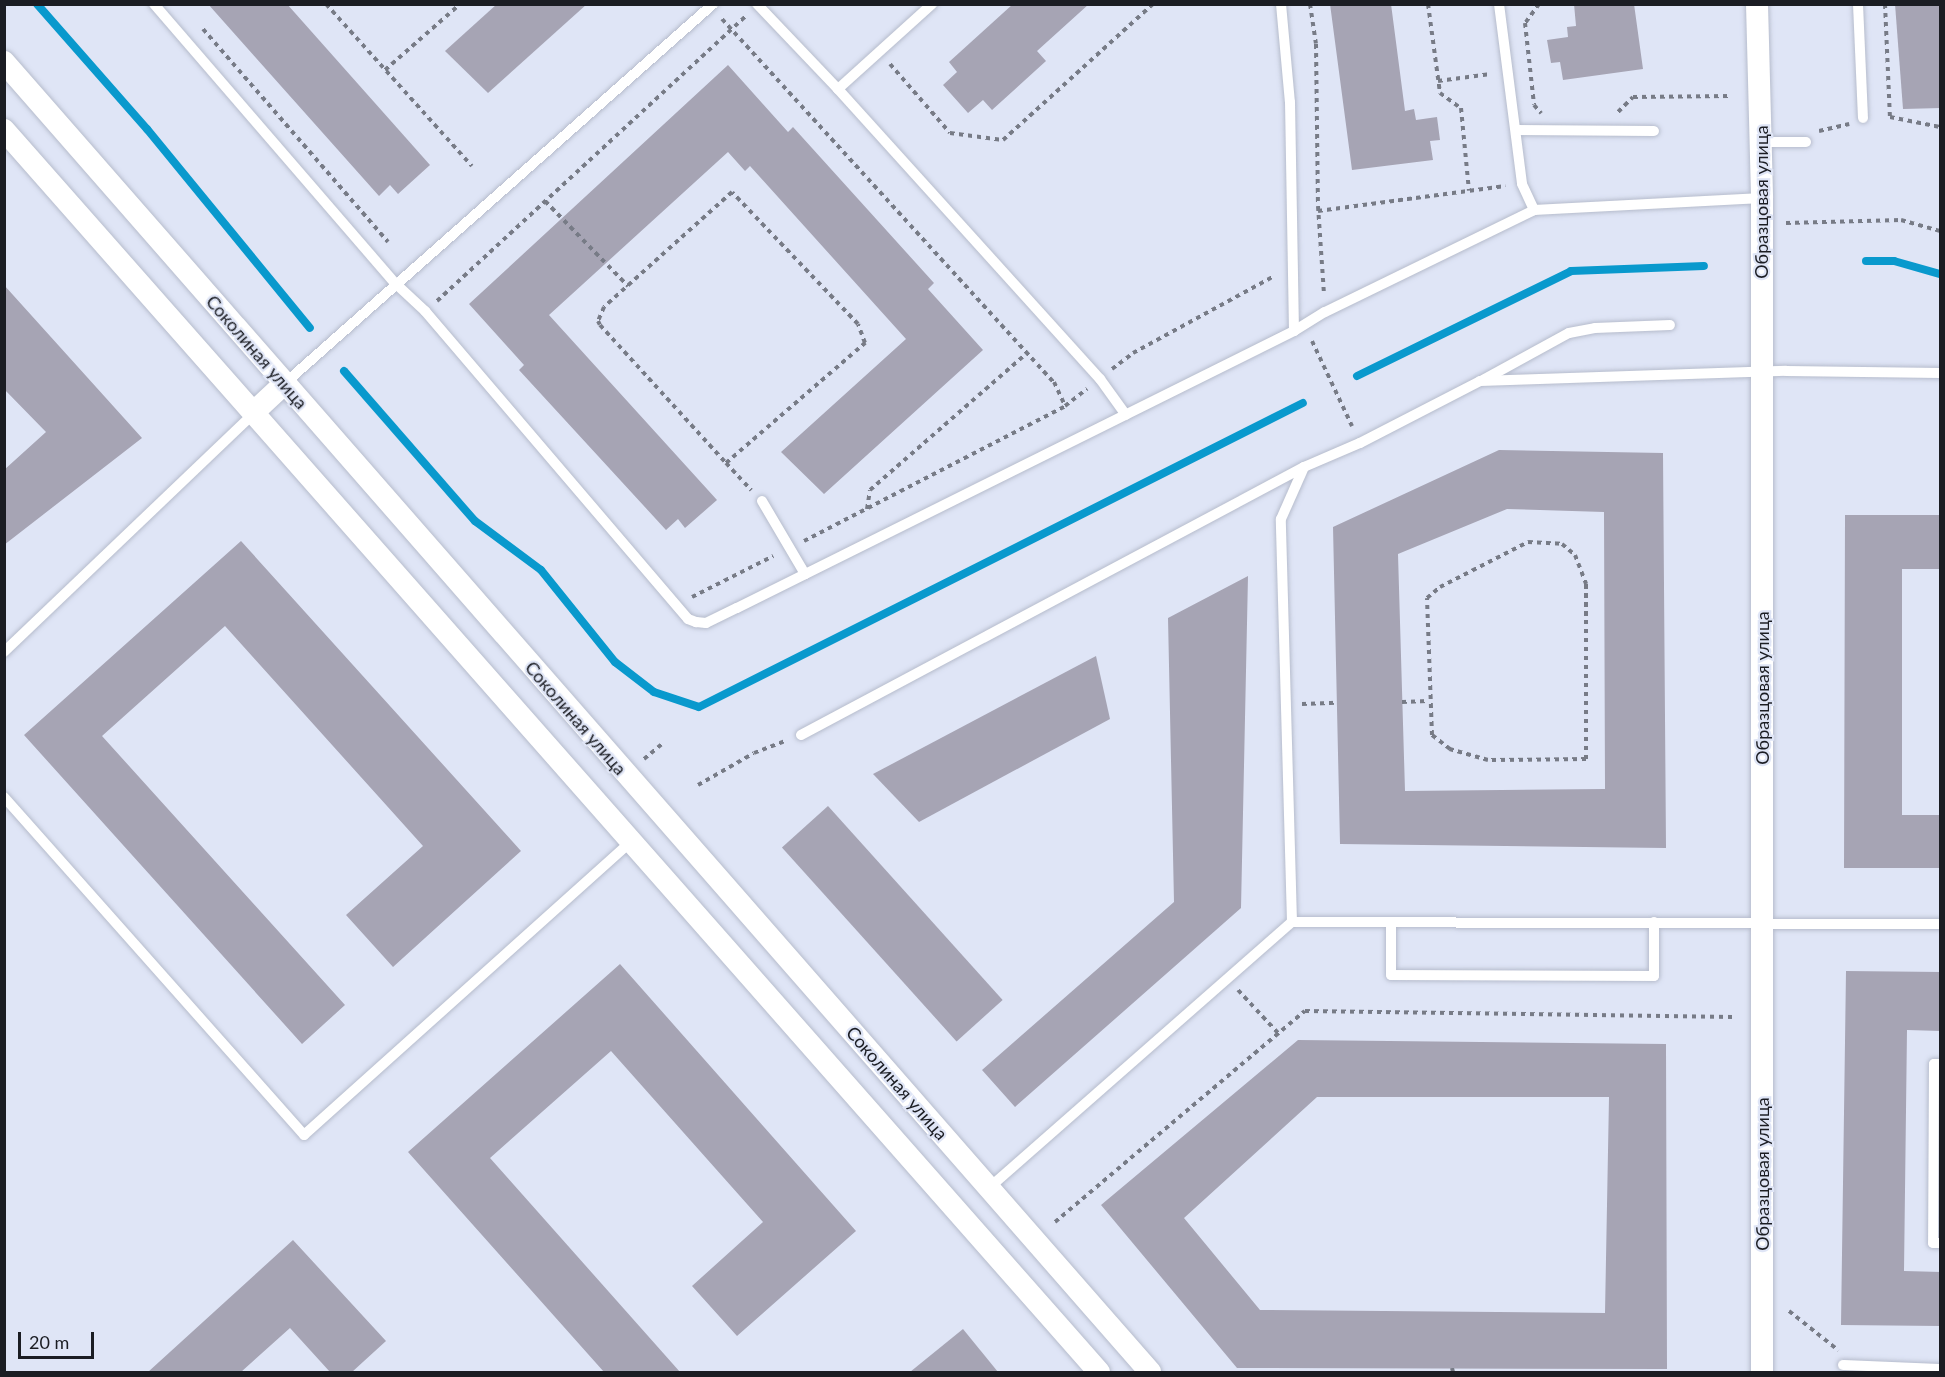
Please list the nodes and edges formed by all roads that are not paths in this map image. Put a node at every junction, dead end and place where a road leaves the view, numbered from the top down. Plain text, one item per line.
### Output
1 (154, 4) edge
2 (713, 4) edge
3 (932, 4) edge
4 (1281, 4) edge
5 (1499, 4) edge
6 (1757, 4) edge
7 (1858, 4) edge
8 (757, 5) edge
9 (4, 62) edge
10 (838, 89) junction
11 (1863, 118) road end
12 (4, 130) edge
13 (1516, 130) junction
14 (1654, 131) dead end
15 (1761, 142) junction
16 (1806, 142) road end
17 (1762, 198) junction
18 (1534, 210) junction
19 (395, 283) junction
20 (1670, 326) dead end
21 (1294, 332) junction
22 (1941, 373) edge
23 (1762, 374) junction
24 (1480, 381) junction
25 (284, 384) junction
26 (255, 411) junction
27 (1126, 415) junction
28 (1304, 467) junction
29 (762, 501) road end
30 (805, 574) junction
31 (4, 652) edge
32 (801, 735) road end
33 (4, 797) edge
34 (633, 839) junction
35 (1292, 922) junction
36 (1391, 922) junction
37 (1654, 922) junction
38 (1762, 922) junction
39 (1941, 924) edge
40 (1941, 1064) edge
41 (988, 1188) junction
42 (959, 1212) junction
43 (1941, 1243) edge
44 (1843, 1365) dead end
45 (1941, 1369) edge
46 (1099, 1372) edge
47 (1150, 1372) edge
48 (1762, 1372) edge

1 - 19 lane
2 - 19 lane
3 - 10 lane
4 - 21 lane
5 - 13 lane
6 - 15 street, Образцовая улица
7 - 11 lane
8 - 10 lane
9 - 25 street, Соколиная улица
10 - 27 lane
12 - 26 street, Соколиная улица
13 - 14 lane
13 - 18 lane
15 - 16 lane
15 - 17 street, Образцовая улица
17 - 18 lane
17 - 23 street, Образцовая улица
18 - 21 lane
19 - 25 lane
19 - 30 lane
20 - 24 lane
21 - 27 lane
22 - 23 lane
23 - 24 lane
23 - 38 street, Образцовая улица
24 - 28 lane
25 - 26 street
25 - 41 street, Соколиная улица
26 - 31 lane
26 - 34 street, Соколиная улица
27 - 30 lane
28 - 32 lane
28 - 35 lane
29 - 30 lane
33 - 34 lane
34 - 42 street, Соколиная улица
35 - 36 lane
35 - 41 lane
36 - 37 lane
36 - 37 lane
37 - 38 lane
38 - 39 lane
38 - 48 street, Образцовая улица
40 - 43 lane
41 - 42 street
41 - 47 street, Соколиная улица
42 - 46 street, Соколиная улица
44 - 45 lane

